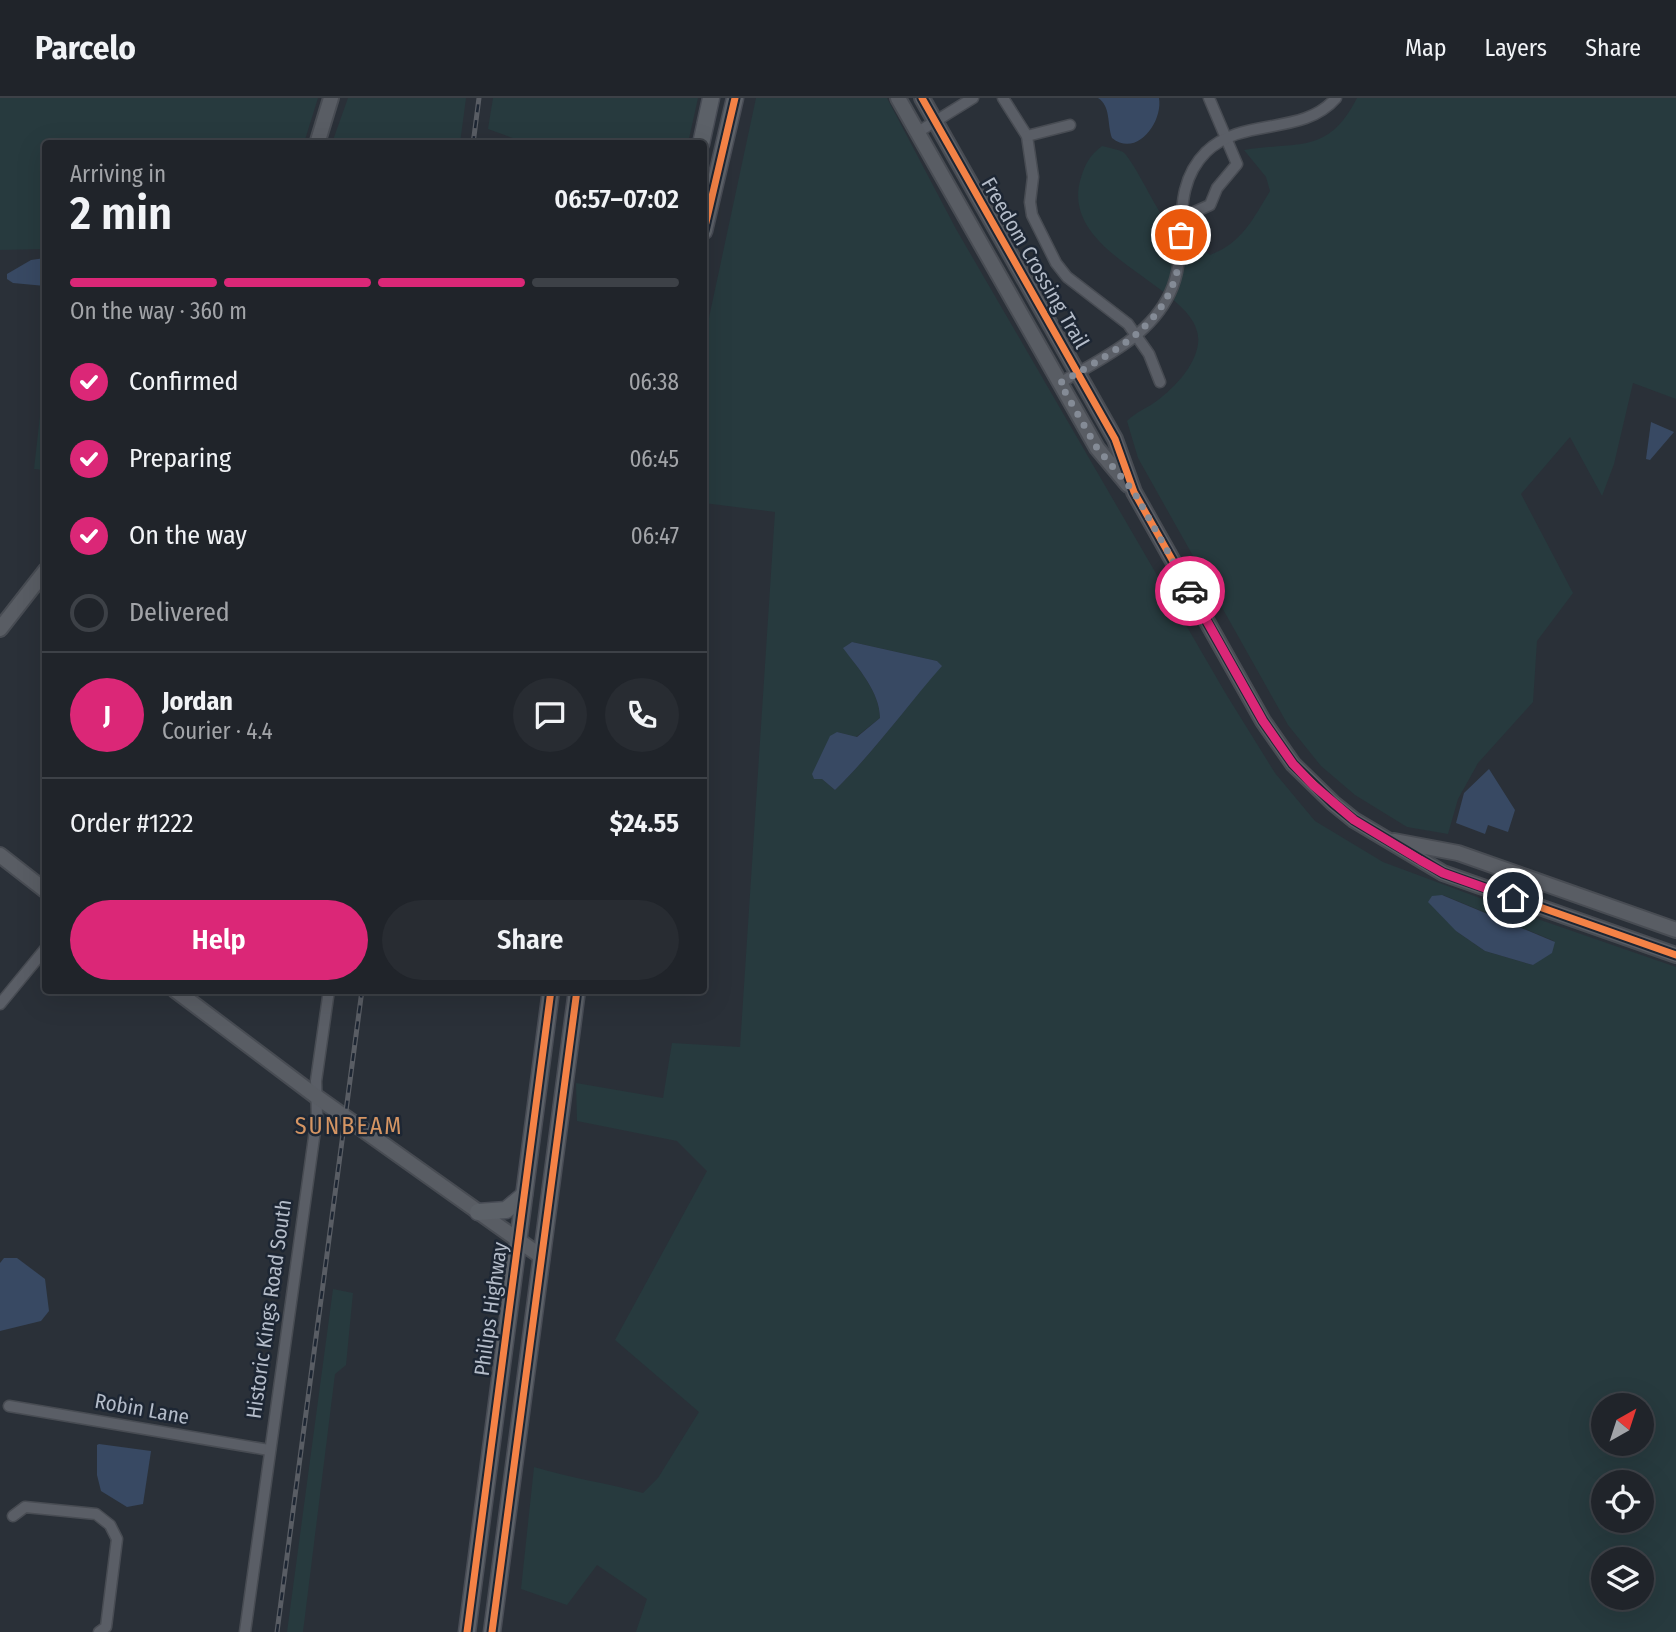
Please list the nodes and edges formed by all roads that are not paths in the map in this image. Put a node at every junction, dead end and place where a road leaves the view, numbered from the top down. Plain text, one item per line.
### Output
1 (331, 98) edge
2 (711, 98) edge
3 (735, 98) edge
4 (898, 98) edge
5 (922, 98) edge
6 (973, 98) edge
7 (1003, 98) edge
8 (1209, 98) edge
9 (1336, 98) edge
10 (935, 121) junction
11 (1070, 125) dead end
12 (918, 132) junction
13 (1027, 136) junction
14 (1225, 138) junction
15 (318, 140) edge
16 (702, 140) edge
17 (707, 218) edge
18 (1181, 218) junction
19 (1137, 336) junction
20 (1077, 373) junction
21 (1160, 382) dead end
22 (1060, 383) junction
23 (1134, 492) junction
24 (42, 575) edge
25 (0, 629) edge
26 (1389, 840) junction
27 (0, 855) edge
28 (42, 888) edge
29 (1676, 930) edge
30 (42, 953) edge
31 (1676, 955) edge
32 (181, 994) edge
33 (328, 994) edge
34 (550, 994) edge
35 (576, 994) edge
36 (0, 1004) edge
37 (317, 1097) junction
38 (524, 1195) junction
39 (478, 1212) junction
40 (518, 1241) junction
41 (542, 1257) junction
42 (9, 1406) dead end
43 (269, 1450) junction
44 (13, 1516) dead end
45 (99, 1632) edge
46 (245, 1632) edge
47 (467, 1632) edge
48 (492, 1632) edge

1 - 15 street
2 - 16 main road
3 - 17 main road
4 - 12 street, Freedom Crossing Trail
5 - 10 street, Freedom Crossing Trail
6 - 10 street
7 - 13 street
8 - 14 street
9 - 14 street
10 - 12 street
10 - 20 street, Freedom Crossing Trail
11 - 13 street
12 - 22 street, Freedom Crossing Trail
13 - 19 street
14 - 18 street
14 - 18 street
18 - 19 street
19 - 20 street
19 - 21 street
20 - 22 street
20 - 23 street, Freedom Crossing Trail
22 - 23 street, Freedom Crossing Trail
23 - 26 street, Freedom Crossing Trail
24 - 25 street
26 - 29 street, Freedom Crossing Trail
26 - 31 street, Freedom Crossing Trail
27 - 28 street
30 - 36 street
32 - 37 street
33 - 37 street, Historic Kings Road South
34 - 38 main road, Philips Highway
35 - 41 main road, Philips Highway
37 - 39 street
37 - 43 street, Historic Kings Road South
38 - 39 main road
38 - 40 main road, Philips Highway
39 - 40 street
40 - 41 street
40 - 47 main road, Philips Highway
41 - 48 main road, Philips Highway
42 - 43 street, Robin Lane
43 - 46 street, Historic Kings Road South
44 - 45 street

